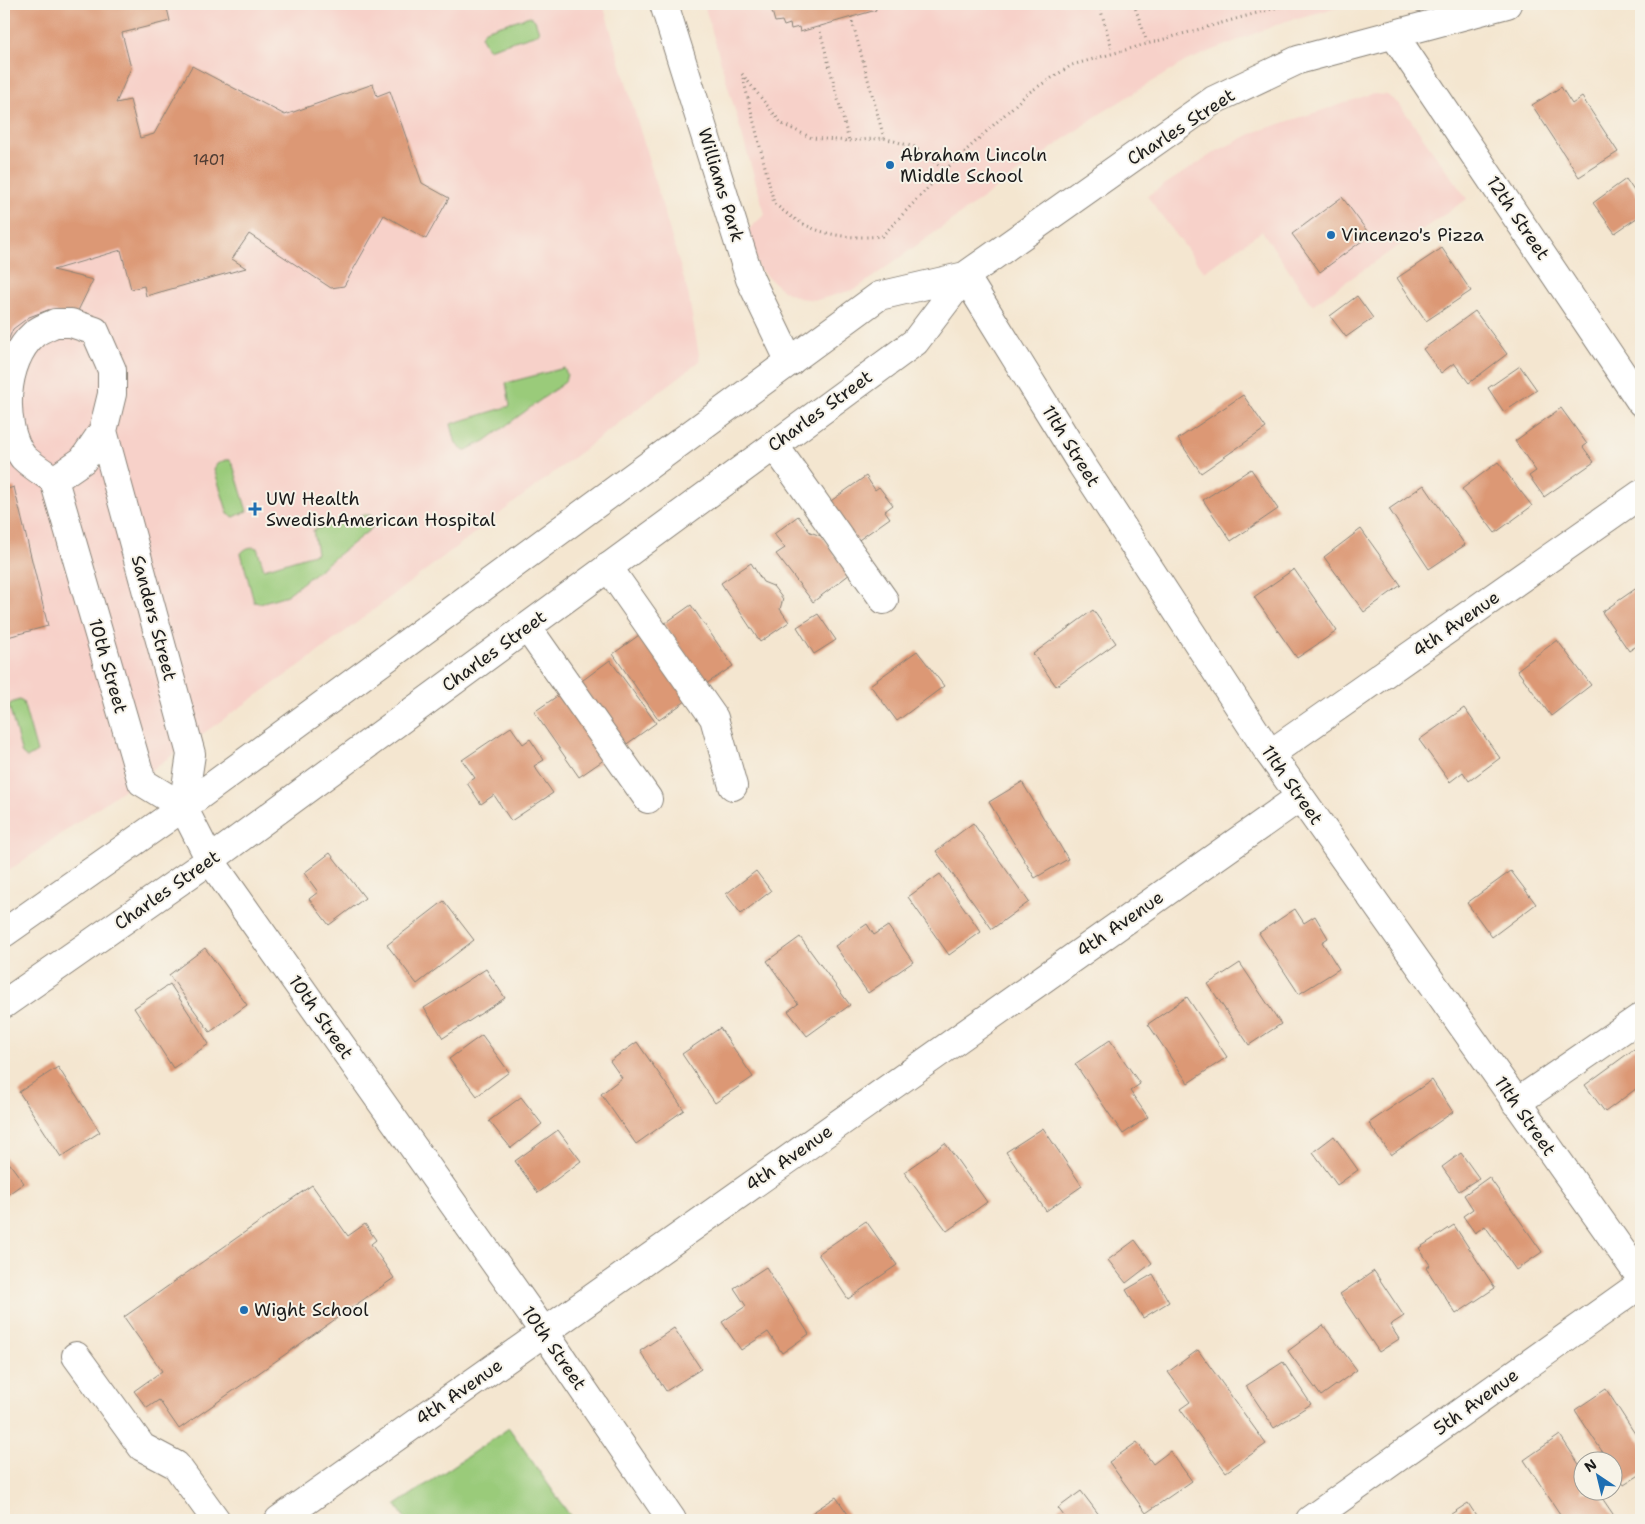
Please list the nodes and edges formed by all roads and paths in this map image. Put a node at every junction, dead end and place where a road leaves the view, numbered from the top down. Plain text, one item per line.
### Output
1 (664, 4) edge
2 (1099, 4) edge
3 (1134, 4) edge
4 (1289, 4) edge
5 (1507, 4) edge
6 (850, 18) dead end
7 (819, 27) dead end
8 (1394, 35) junction
9 (1146, 42) junction
10 (1112, 52) junction
11 (884, 138) junction
12 (849, 141) junction
13 (945, 170) junction
14 (965, 276) junction
15 (790, 362) junction
16 (1641, 402) edge
17 (103, 431) junction
18 (774, 445) junction
19 (54, 480) junction
20 (1641, 494) edge
21 (608, 567) junction
22 (884, 600) dead end
23 (527, 627) junction
24 (1270, 754) junction
25 (733, 786) dead end
26 (1300, 797) junction
27 (648, 799) dead end
28 (183, 807) junction
29 (210, 860) junction
30 (4, 933) edge
31 (4, 1004) edge
32 (1641, 1017) edge
33 (1516, 1103) junction
34 (1641, 1278) edge
35 (1641, 1284) edge
36 (544, 1332) junction
37 (76, 1356) dead end
38 (216, 1520) edge
39 (279, 1520) edge
40 (672, 1520) edge
41 (1310, 1520) edge

1 - 15 main road, Williams Park
2 - 10 path
3 - 9 path
4 - 9 path
5 - 8 main road, Charles Street
6 - 11 path
7 - 12 path
8 - 14 main road, Charles Street
8 - 16 main road, 12th Street
9 - 10 path
10 - 13 path
11 - 12 path
11 - 13 path
12 - 13 path
14 - 15 main road, Charles Street
14 - 18 main road, Charles Street
14 - 24 main road, 11th Street
15 - 28 main road, Charles Street
17 - 19 main road
17 - 19 main road
17 - 28 main road, Sanders Street
18 - 21 main road, Charles Street
18 - 22 main road
19 - 28 main road, 10th Street
20 - 24 main road, 4th Avenue
21 - 23 main road, Charles Street
21 - 25 main road
23 - 27 main road
23 - 29 main road, Charles Street
24 - 26 main road, 11th Street
26 - 33 main road, 11th Street
26 - 36 main road, 4th Avenue
28 - 29 main road, 10th Street
28 - 30 main road, Charles Street
29 - 31 main road, Charles Street
29 - 36 main road, 10th Street
32 - 33 main road
33 - 34 main road, 11th Street
35 - 41 main road, 5th Avenue
36 - 39 main road, 4th Avenue
36 - 40 main road, 10th Street
37 - 38 main road

